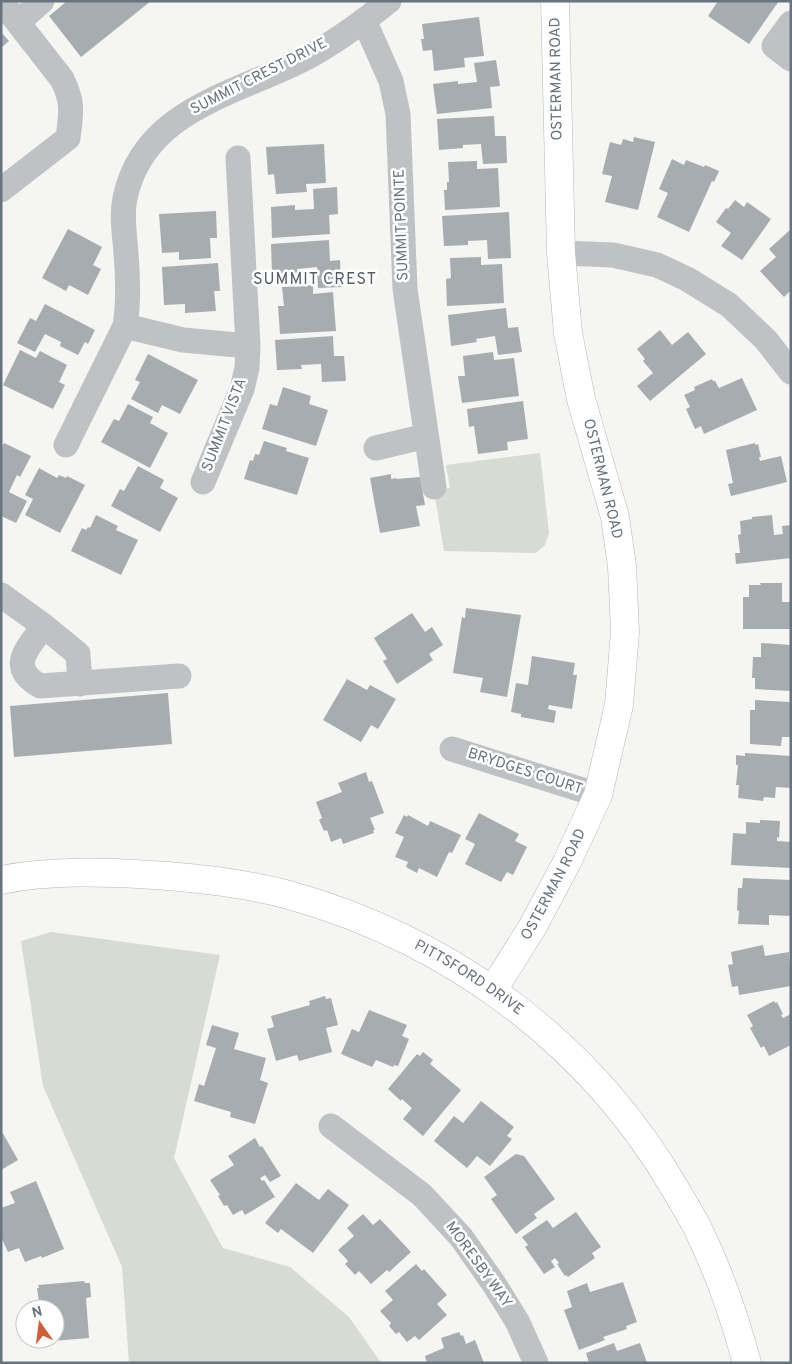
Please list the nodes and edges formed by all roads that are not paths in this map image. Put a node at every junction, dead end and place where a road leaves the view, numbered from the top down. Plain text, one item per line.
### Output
1 (1, 1) edge
2 (42, 1) edge
3 (390, 1) edge
4 (555, 1) edge
5 (364, 20) junction
6 (18, 22) junction
7 (791, 23) edge
8 (791, 59) edge
9 (238, 158) dead end
10 (1, 190) edge
11 (562, 252) junction
12 (125, 326) junction
13 (248, 346) junction
14 (791, 372) edge
15 (426, 436) junction
16 (66, 445) dead end
17 (376, 448) dead end
18 (203, 482) dead end
19 (434, 486) dead end
20 (1, 595) edge
21 (44, 626) junction
22 (179, 676) dead end
23 (80, 684) junction
24 (452, 749) dead end
25 (598, 795) junction
26 (1, 880) edge
27 (493, 990) junction
28 (331, 1126) dead end
29 (536, 1363) edge
30 (747, 1363) edge

1 - 6 street
2 - 6 street
3 - 5 street, SUMMIT CREST DRIVE
4 - 11 street, OSTERMAN ROAD
5 - 12 street, SUMMIT CREST DRIVE
5 - 15 street, SUMMIT POINTE
6 - 10 street
7 - 8 street
9 - 13 street, SUMMIT VISTA
11 - 14 street
11 - 25 street, OSTERMAN ROAD
12 - 13 street
12 - 16 street, SUMMIT CREST DRIVE
13 - 18 street, SUMMIT VISTA
15 - 17 street
15 - 19 street, SUMMIT POINTE
20 - 21 street
21 - 23 street
21 - 23 street
22 - 23 street
24 - 25 street, BRYDGES COURT
25 - 27 street, OSTERMAN ROAD
26 - 27 street, PITTSFORD DRIVE
27 - 30 street, PITTSFORD DRIVE
28 - 29 street, MORESBY WAY

